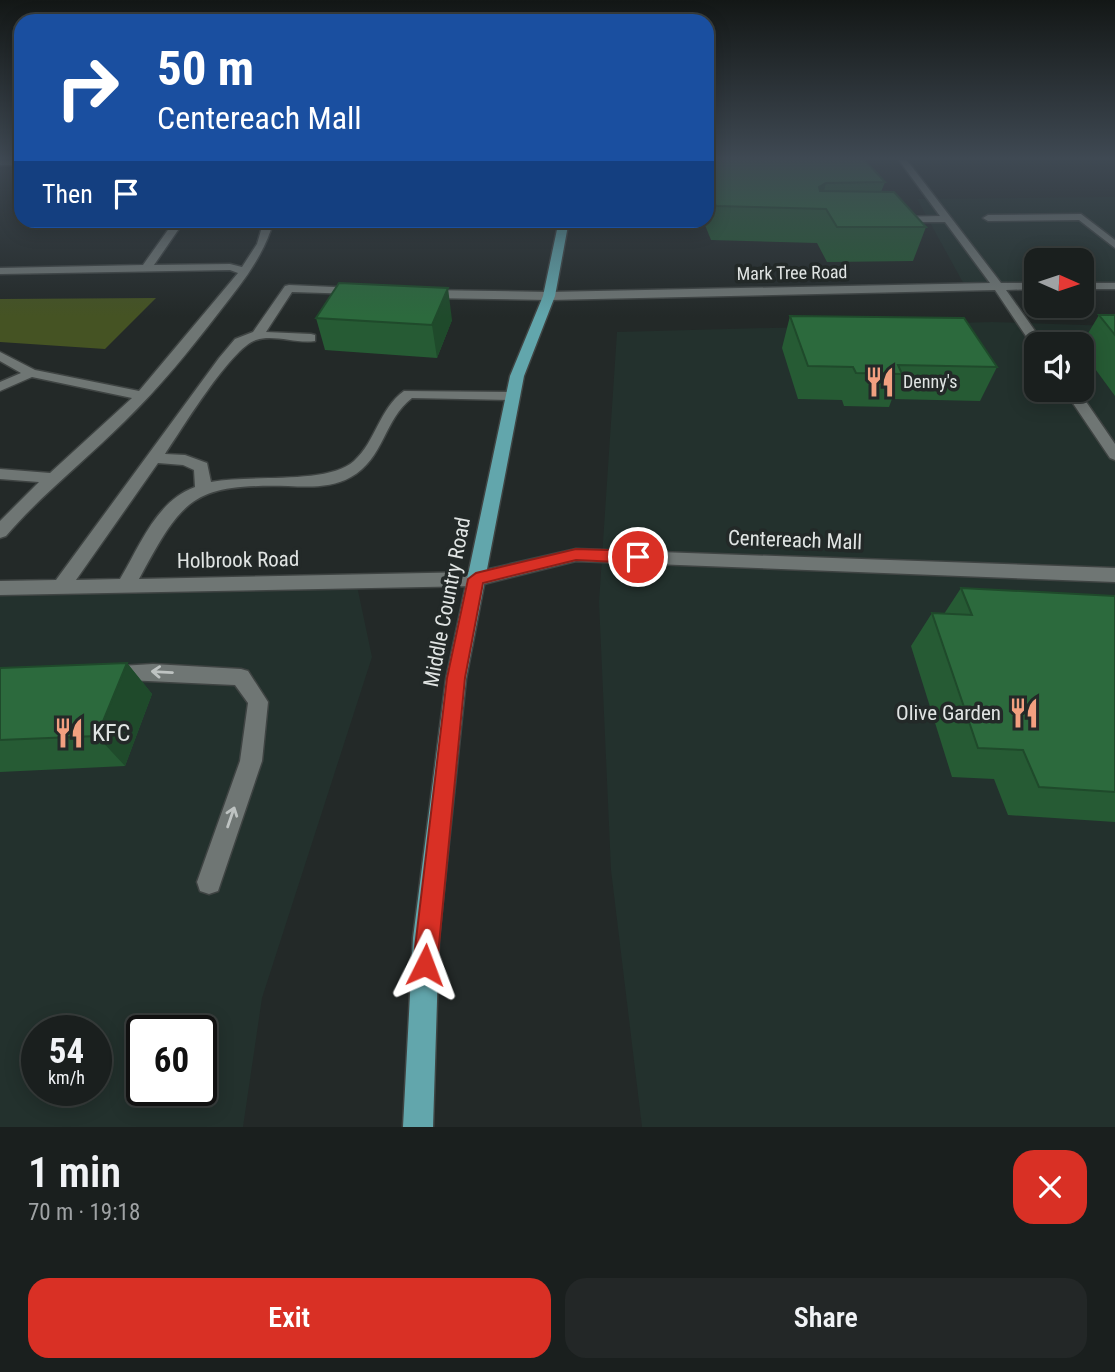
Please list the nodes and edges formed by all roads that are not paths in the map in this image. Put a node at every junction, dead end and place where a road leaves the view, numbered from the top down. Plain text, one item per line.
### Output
1 (942, 212) edge
2 (988, 218) dead end
3 (948, 219) junction
4 (883, 220) edge
5 (174, 228) edge
6 (267, 228) edge
7 (562, 228) edge
8 (1115, 245) edge
9 (146, 269) junction
10 (0, 271) edge
11 (245, 271) junction
12 (1024, 286) edge
13 (1094, 286) edge
14 (1115, 286) edge
15 (999, 287) junction
16 (372, 291) edge
17 (413, 293) edge
18 (549, 296) junction
19 (1030, 332) edge
20 (258, 335) junction
21 (311, 338) dead end
22 (0, 356) edge
23 (32, 373) junction
24 (0, 387) edge
25 (141, 396) junction
26 (513, 396) junction
27 (1078, 402) edge
28 (1115, 455) edge
29 (154, 458) junction
30 (0, 474) edge
31 (53, 478) junction
32 (202, 490) junction
33 (0, 532) edge
34 (1115, 575) edge
35 (476, 579) junction
36 (126, 585) junction
37 (61, 587) junction
38 (0, 588) edge
39 (84, 674) edge
40 (209, 882) dead end
41 (418, 1127) edge

1 - 3 street
2 - 8 street
3 - 4 street
3 - 15 street
5 - 9 street
6 - 11 street
7 - 18 main road, Middle Country Road
9 - 10 street
9 - 11 street
11 - 25 street
12 - 15 street, Mark Tree Road
13 - 14 street
15 - 18 street, Mark Tree Road
15 - 19 street
16 - 20 street
17 - 18 street, Mark Tree Road
18 - 26 main road, Middle Country Road
20 - 21 street
20 - 29 street
22 - 23 street
23 - 24 street
23 - 25 street
25 - 31 street
26 - 32 street
26 - 35 main road, Middle Country Road
27 - 28 street
29 - 32 street
29 - 37 street
30 - 31 street
31 - 33 street
32 - 36 street
34 - 35 street, Centereach Mall
35 - 36 street, Holbrook Road
35 - 41 main road, Middle Country Road
36 - 37 street, Holbrook Road
37 - 38 street, Holbrook Road
40 -> 39 street

